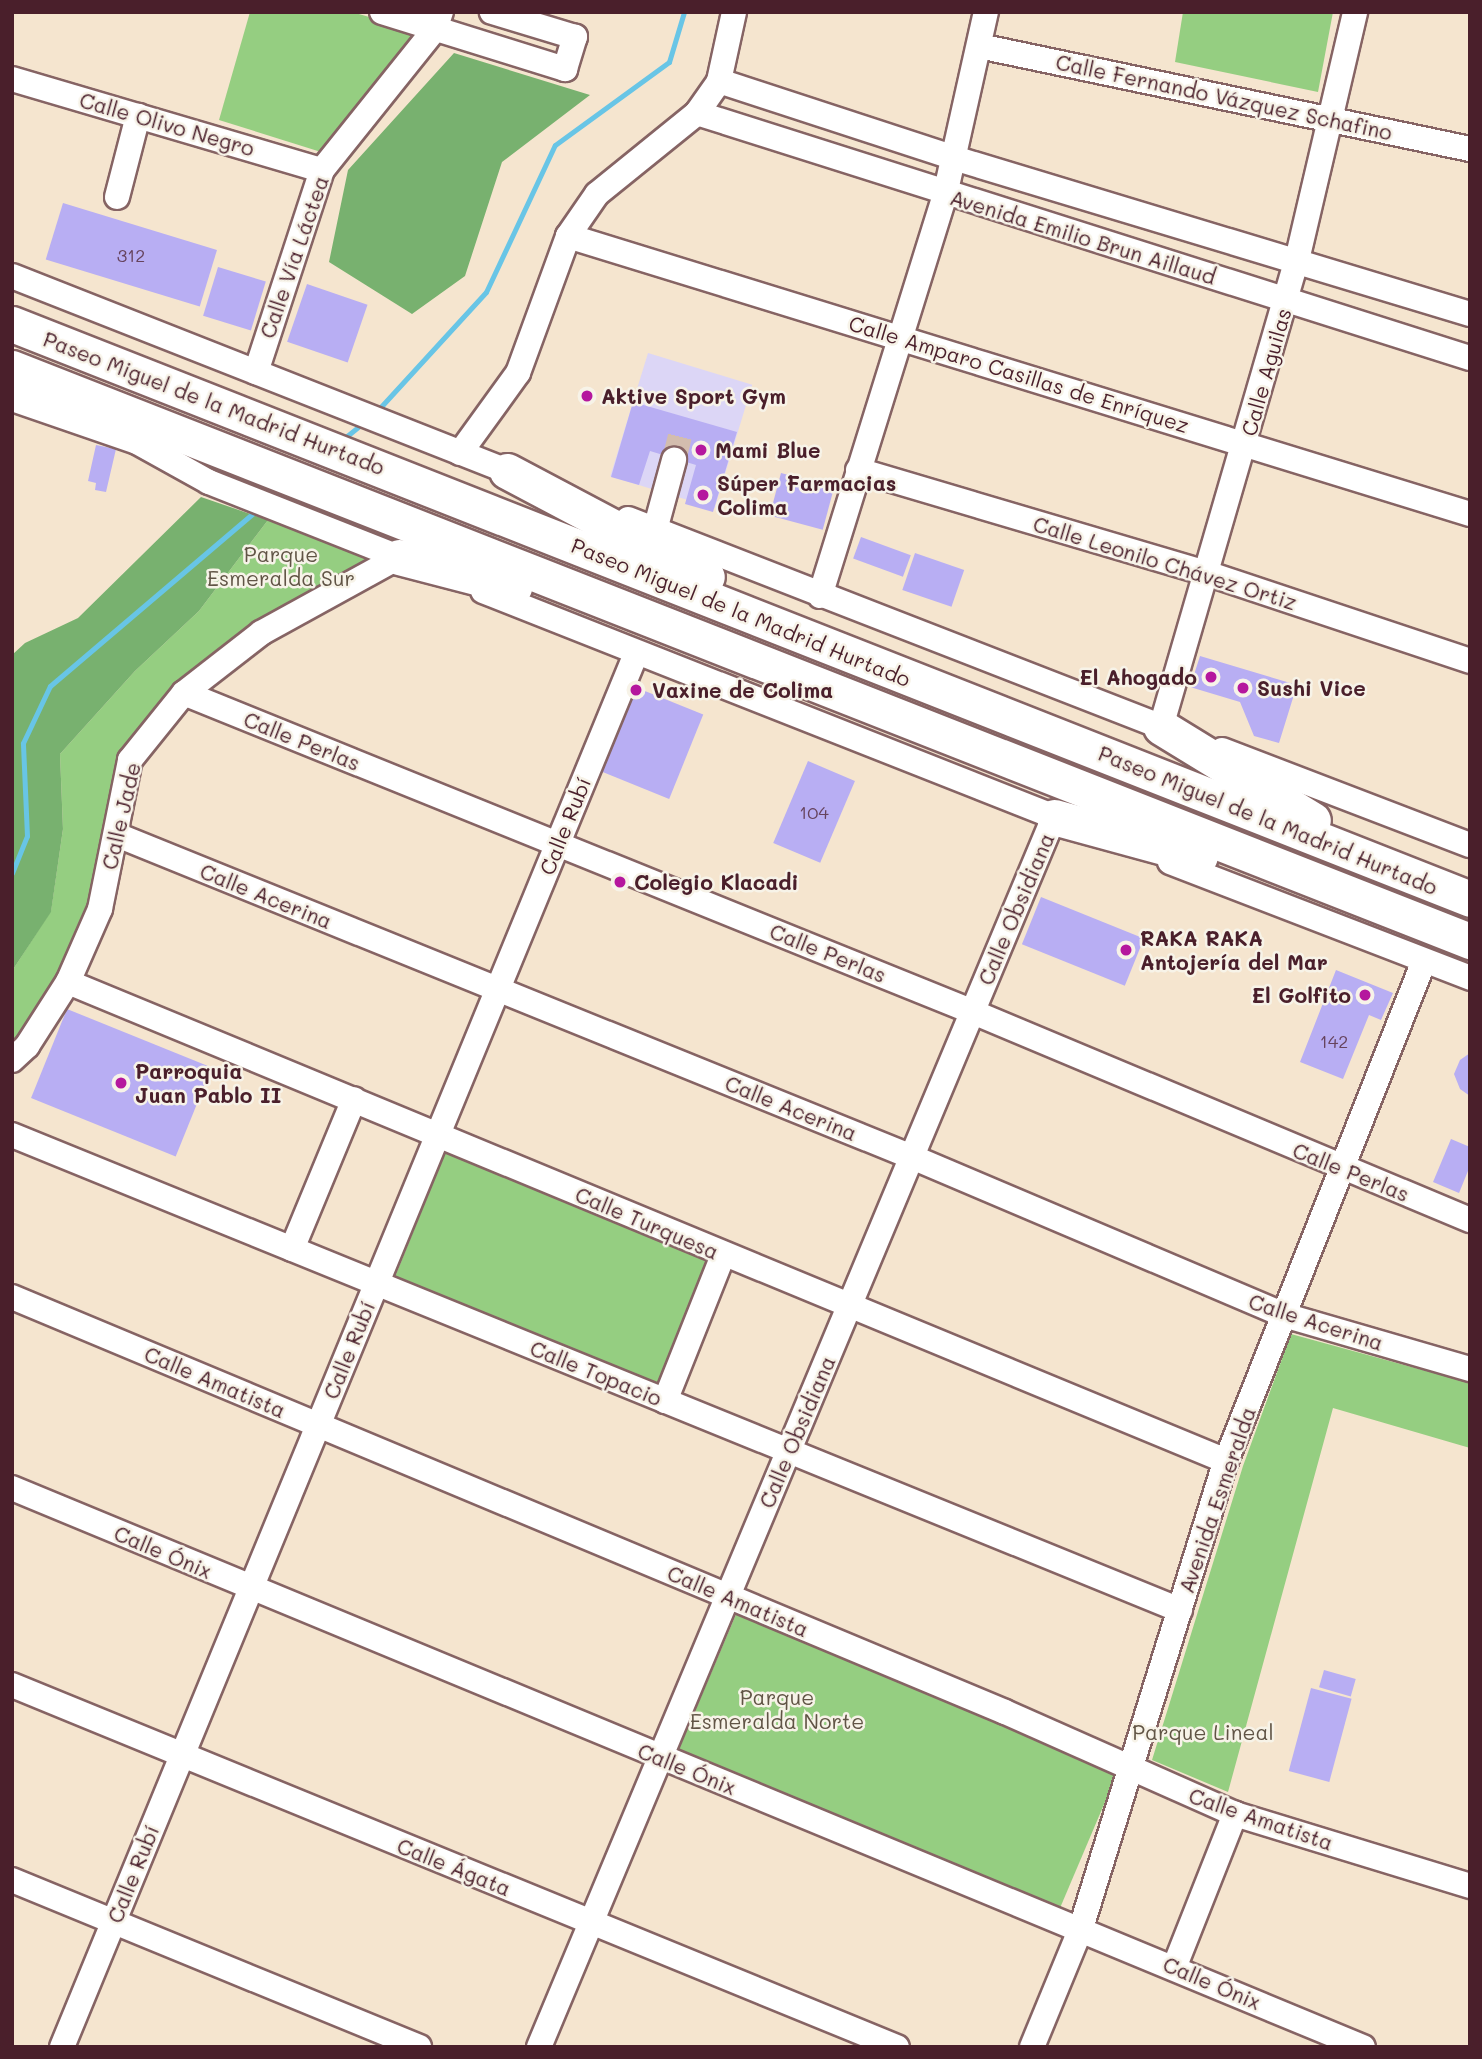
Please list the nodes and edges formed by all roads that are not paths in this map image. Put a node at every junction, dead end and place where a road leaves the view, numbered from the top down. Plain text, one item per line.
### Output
1 (382, 12) edge
2 (492, 12) edge
3 (734, 12) edge
4 (986, 12) edge
5 (1355, 12) edge
6 (438, 20) edge
7 (979, 46) junction
8 (12, 79) edge
9 (719, 81) junction
10 (697, 113) junction
11 (138, 116) junction
12 (1332, 118) junction
13 (1470, 149) edge
14 (954, 158) junction
15 (322, 170) junction
16 (945, 195) junction
17 (117, 197) dead end
18 (568, 236) junction
19 (1297, 260) junction
20 (12, 276) edge
21 (1287, 298) junction
22 (1470, 314) edge
23 (12, 324) edge
24 (901, 337) junction
25 (1470, 358) edge
26 (12, 368) edge
27 (256, 372) junction
28 (12, 399) edge
29 (1245, 444) junction
30 (460, 453) junction
31 (674, 460) tunnel mouth
32 (507, 471) junction
33 (858, 471) junction
34 (1470, 514) edge
35 (655, 530) junction
36 (399, 557) junction
37 (1206, 573) junction
38 (820, 596) junction
39 (659, 625) junction
40 (636, 653) junction
41 (1470, 661) edge
42 (867, 662) junction
43 (184, 694) junction
44 (1161, 727) junction
45 (1054, 817) junction
46 (117, 835) junction
47 (558, 844) junction
48 (1470, 845) edge
49 (1397, 871) junction
50 (1470, 899) edge
51 (1382, 907) junction
52 (1470, 941) edge
53 (1424, 961) junction
54 (1470, 978) edge
55 (68, 982) junction
56 (498, 989) junction
57 (972, 1012) junction
58 (12, 1059) edge
59 (354, 1099) junction
60 (438, 1134) junction
61 (12, 1135) edge
62 (912, 1157) junction
63 (1342, 1169) junction
64 (1470, 1220) edge
65 (292, 1248) junction
66 (723, 1255) junction
67 (377, 1283) junction
68 (12, 1297) edge
69 (849, 1306) junction
70 (1284, 1315) junction
71 (1470, 1369) edge
72 (664, 1401) junction
73 (318, 1426) junction
74 (788, 1453) junction
75 (1226, 1461) junction
76 (12, 1488) edge
77 (251, 1589) junction
78 (727, 1596) junction
79 (1180, 1610) junction
80 (12, 1685) edge
81 (182, 1756) junction
82 (660, 1758) junction
83 (1130, 1770) junction
84 (1235, 1814) junction
85 (12, 1880) edge
86 (1470, 1886) edge
87 (114, 1922) junction
88 (591, 1922) junction
89 (1081, 1928) junction
90 (1174, 1968) junction
91 (62, 2047) edge
92 (419, 2047) edge
93 (539, 2047) edge
94 (897, 2047) edge
95 (1032, 2047) edge
96 (1363, 2047) edge

1 - 6 street
2 - 6 street
3 - 9 street
4 - 7 street
5 - 12 street, Calle Aguilas
6 - 15 street, Calle Vía Láctea
7 - 12 street, Calle Fernando Vázquez Schafino
7 - 14 street
8 - 11 street, Calle Olivo Negro
9 - 10 street
9 - 14 street, Avenida Emilio Brun Aillaud
10 - 16 street, Avenida Emilio Brun Aillaud
10 - 18 street
11 - 15 street, Calle Olivo Negro
11 - 17 street
12 - 13 street, Calle Fernando Vázquez Schafino
12 - 19 street, Calle Aguilas
14 - 16 street
14 - 19 street, Avenida Emilio Brun Aillaud
15 - 27 street, Calle Vía Láctea
16 - 21 street, Avenida Emilio Brun Aillaud
16 - 24 street
18 - 24 street, Calle Amparo Casillas de Enríquez
18 - 30 street
19 - 21 street, Calle Aguilas
19 - 22 street, Avenida Emilio Brun Aillaud
20 - 27 street
21 - 25 street, Avenida Emilio Brun Aillaud
21 - 29 street, Calle Aguilas
23 - 42 highway, Paseo Miguel de la Madrid Hurtado
24 - 29 street, Calle Amparo Casillas de Enríquez
24 - 33 street
26 - 39 highway, Paseo Miguel de la Madrid Hurtado
27 - 30 street
28 - 36 street
29 - 34 street, Calle Amparo Casillas de Enríquez
29 - 37 street, Calle Aguilas
30 - 32 street
31 - 35 street
32 - 35 street
32 - 42 highway
33 - 37 street, Calle Leonilo Chávez Ortiz
33 - 38 street
35 - 38 street
36 - 39 highway
36 - 40 street
36 - 43 street, Calle Jade
37 - 41 street, Calle Leonilo Chávez Ortiz
37 - 44 street, Calle Aguilas
38 - 44 street
39 - 51 highway, Paseo Miguel de la Madrid Hurtado
40 - 45 street
40 - 47 street, Calle Rubí
42 - 49 highway, Paseo Miguel de la Madrid Hurtado
43 - 46 street, Calle Jade
43 - 47 street, Calle Perlas
44 - 48 street
44 - 49 highway
45 - 51 highway
45 - 53 street
45 - 57 street, Calle Obsidiana
46 - 55 street, Calle Jade
46 - 56 street, Calle Acerina
47 - 56 street, Calle Rubí
47 - 57 street, Calle Perlas
49 - 50 highway, Paseo Miguel de la Madrid Hurtado
51 - 52 highway, Paseo Miguel de la Madrid Hurtado
53 - 54 street
53 - 63 street, Avenida Esmeralda
55 - 58 street, Calle Jade
55 - 59 street, Calle Turquesa
56 - 60 street, Calle Rubí
56 - 62 street, Calle Acerina
57 - 62 street, Calle Obsidiana
57 - 63 street, Calle Perlas
59 - 60 street, Calle Turquesa
59 - 65 street
60 - 66 street, Calle Turquesa
60 - 67 street, Calle Rubí
61 - 65 street, Calle Topacio
62 - 69 street, Calle Obsidiana
62 - 70 street, Calle Acerina
63 - 64 street, Calle Perlas
63 - 70 street, Avenida Esmeralda
65 - 67 street, Calle Topacio
66 - 69 street, Calle Turquesa
66 - 72 street
67 - 72 street, Calle Topacio
67 - 73 street, Calle Rubí
68 - 73 street, Calle Amatista
69 - 74 street, Calle Obsidiana
69 - 75 street, Calle Turquesa
70 - 71 street, Calle Acerina
70 - 75 street, Avenida Esmeralda
72 - 74 street, Calle Topacio
73 - 77 street, Calle Rubí
73 - 78 street, Calle Amatista
74 - 78 street, Calle Obsidiana
74 - 79 street, Calle Topacio
75 - 79 street, Avenida Esmeralda
76 - 77 street, Calle Ónix
77 - 81 street, Calle Rubí
77 - 82 street, Calle Ónix
78 - 82 street, Calle Obsidiana
78 - 83 street, Calle Amatista
79 - 83 street, Avenida Esmeralda
80 - 81 street, Calle Ágata
81 - 87 street, Calle Rubí
81 - 88 street, Calle Ágata
82 - 88 street, Calle Obsidiana
82 - 89 street, Calle Ónix
83 - 84 street, Calle Amatista
83 - 89 street, Avenida Esmeralda
84 - 86 street, Calle Amatista
84 - 90 street
85 - 87 street
87 - 91 street, Calle Rubí
87 - 92 street
88 - 93 street, Calle Obsidiana
88 - 94 street, Calle Ágata
89 - 90 street, Calle Ónix
89 - 95 street, Avenida Esmeralda
90 - 96 street, Calle Ónix

